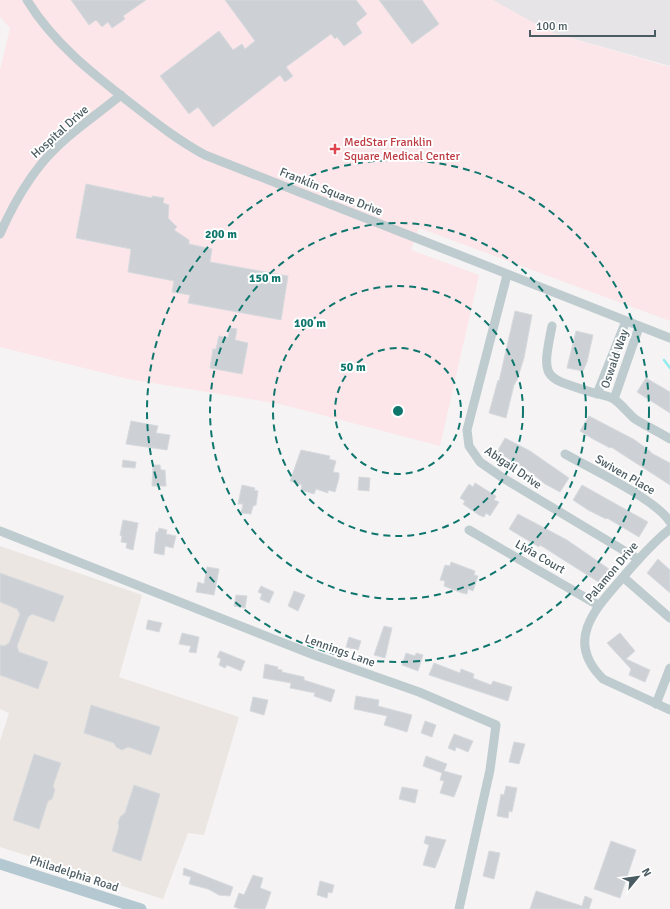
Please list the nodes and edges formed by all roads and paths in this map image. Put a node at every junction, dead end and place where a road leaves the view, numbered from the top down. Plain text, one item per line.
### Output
1 (27, 0) edge
2 (121, 95) junction
3 (0, 234) edge
4 (506, 275) junction
5 (626, 321) junction
6 (552, 326) dead end
7 (639, 327) junction
8 (670, 338) edge
9 (598, 394) junction
10 (614, 399) junction
11 (670, 439) edge
12 (565, 454) dead end
13 (670, 522) edge
14 (670, 529) edge
15 (469, 530) dead end
16 (0, 531) edge
17 (638, 559) junction
18 (623, 577) junction
19 (598, 605) junction
20 (670, 618) edge
21 (670, 668) edge
22 (656, 704) junction
23 (670, 710) edge
24 (0, 864) edge
25 (141, 909) edge
26 (459, 909) edge

1 - 2 street, Franklin Square Drive
2 - 3 street, Hospital Drive
2 - 4 street, Franklin Square Drive
4 - 5 street, Franklin Square Drive
4 - 17 street, Abigail Drive
5 - 7 street, Franklin Square Drive
5 - 9 street, Oswald Way
6 - 9 street
7 - 8 street, Franklin Square Drive
7 - 10 street, Oswald Way
9 - 10 street, Oswald Way
10 - 11 street, Oswald Way
12 - 13 street, Swiven Place
14 - 17 street, Palamon Drive
15 - 19 street, Livia Court
16 - 26 street, Lennings Lane
17 - 18 street, Palamon Drive
18 - 19 street, Palamon Drive
18 - 20 street
19 - 22 street, Palamon Drive
21 - 22 street
22 - 23 street, Palamon Drive
24 - 25 main road, Philadelphia Road

